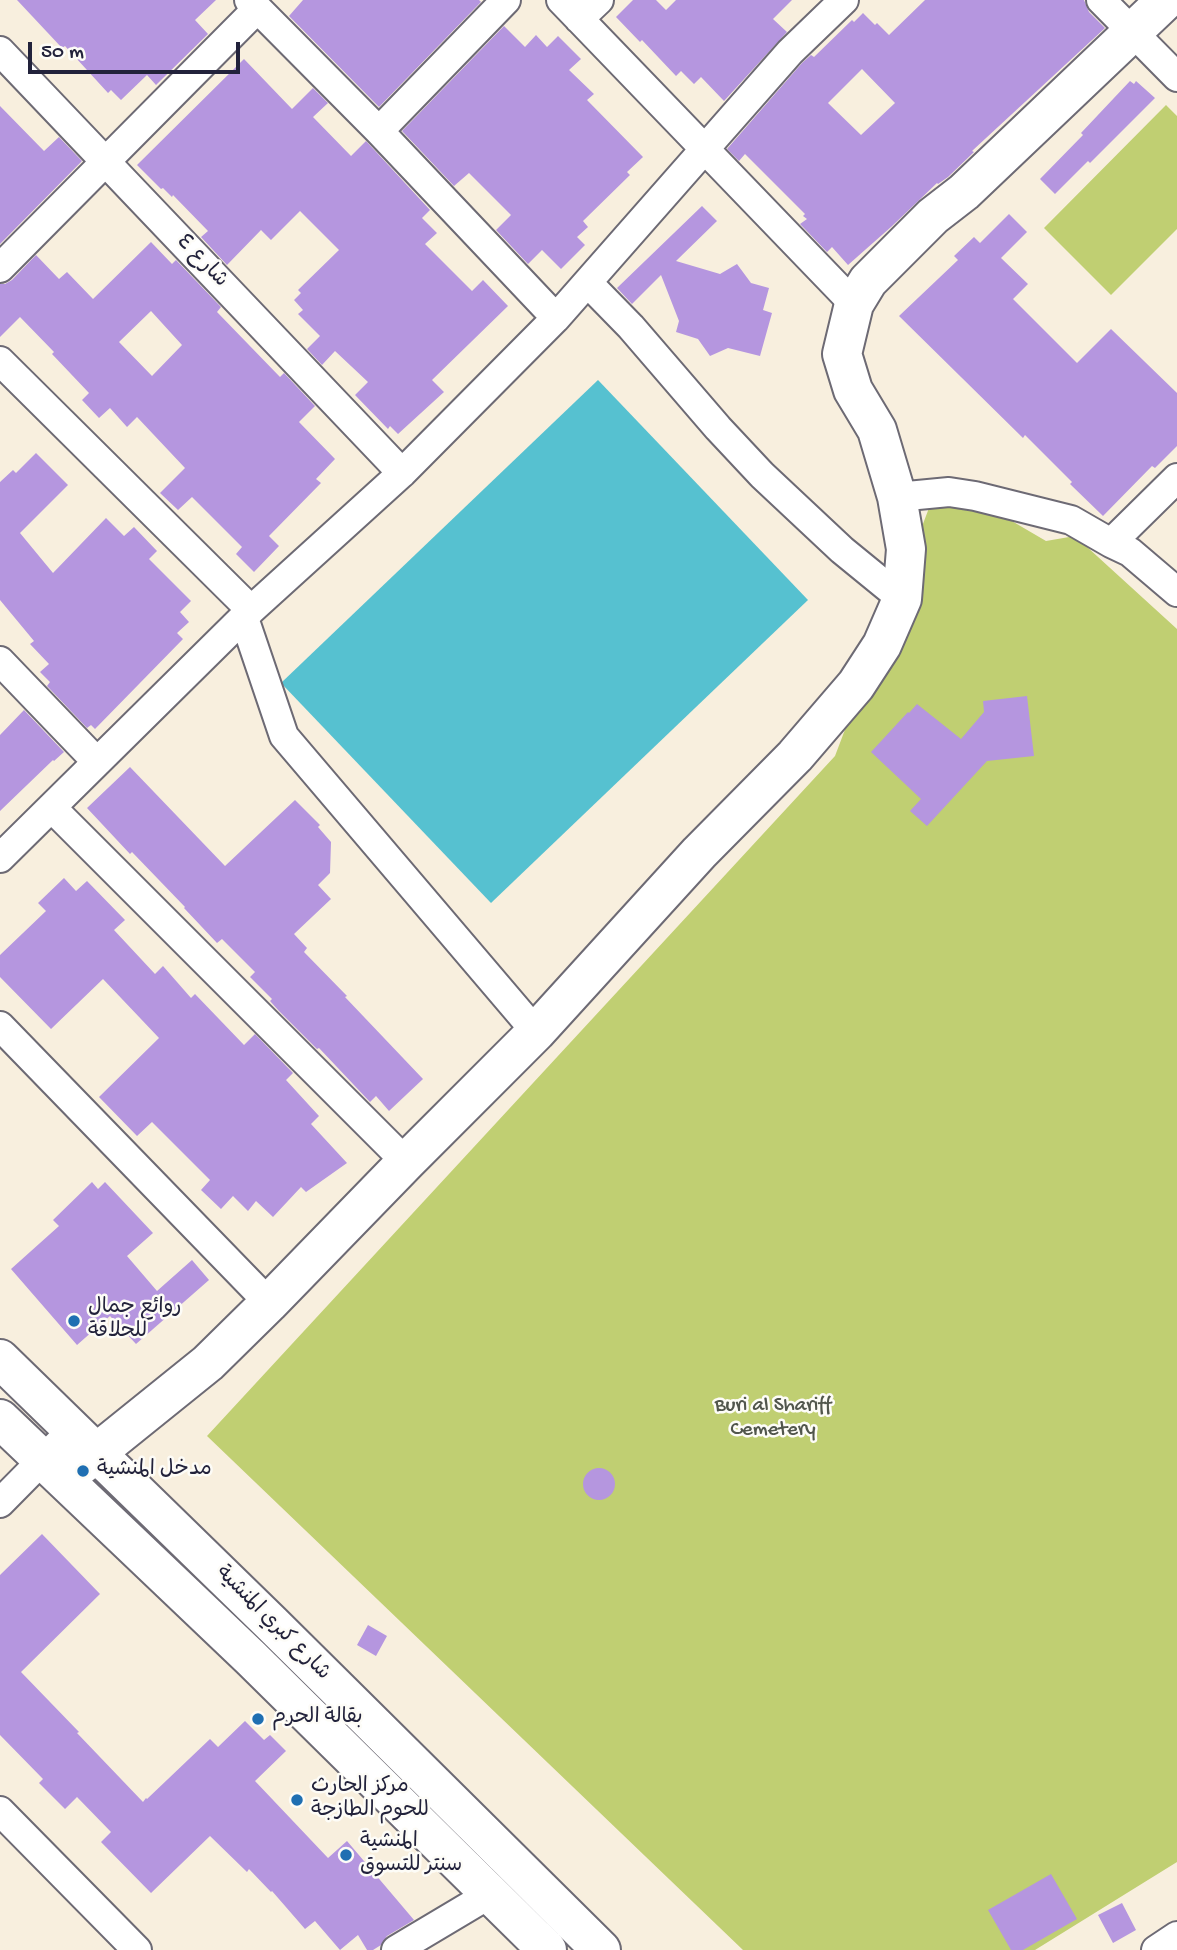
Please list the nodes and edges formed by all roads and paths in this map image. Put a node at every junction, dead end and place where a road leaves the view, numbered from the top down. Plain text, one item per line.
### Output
1 (506, 0) edge
2 (844, 0) edge
3 (1101, 0) edge
4 (1166, 0) edge
5 (253, 4) edge
6 (580, 6) edge
7 (1131, 32) junction
8 (0, 51) edge
9 (1177, 77) edge
10 (379, 131) junction
11 (704, 149) junction
12 (106, 162) junction
13 (964, 192) junction
14 (0, 268) edge
15 (588, 283) junction
16 (854, 304) junction
17 (555, 317) junction
18 (0, 361) edge
19 (877, 430) junction
20 (402, 473) junction
21 (1177, 478) edge
22 (897, 497) junction
23 (1111, 543) junction
24 (1177, 592) edge
25 (902, 599) junction
26 (247, 614) junction
27 (0, 661) edge
28 (97, 762) junction
29 (52, 808) junction
30 (0, 858) edge
31 (0, 1026) edge
32 (536, 1032) junction
33 (406, 1162) junction
34 (269, 1303) junction
35 (0, 1359) edge
36 (0, 1419) edge
37 (84, 1440) junction
38 (53, 1470) junction
39 (0, 1503) edge
40 (0, 1811) edge
41 (490, 1894) junction
42 (1177, 1936) edge
43 (137, 1950) edge
44 (396, 1950) edge
45 (547, 1950) edge
46 (601, 1950) edge
47 (1156, 1950) edge

1 - 10 street
2 - 11 street
3 - 7 street
4 - 7 main road
5 - 10 street
5 - 12 street
6 - 11 street
7 - 9 street
7 - 13 main road
8 - 12 street, شارع ٤
10 - 17 street
11 - 15 street
11 - 16 street
12 - 14 street
12 - 20 street, شارع ٤
13 - 16 main road
13 - 19 main road
15 - 17 street
15 - 25 street
16 - 19 main road
17 - 20 street
18 - 26 street
19 - 22 main road
20 - 26 street
21 - 23 street
22 - 23 street
22 - 25 main road
23 - 24 street
25 - 32 main road
26 - 28 street
26 - 32 street
27 - 28 street
28 - 29 street
29 - 30 street
29 - 33 street
31 - 34 street
32 - 33 main road
33 - 34 main road
34 - 37 main road
35 - 37 main road, شارع كبري المنشية
36 - 38 main road, شارع كبري المنشية
37 - 38 main road
37 - 46 main road, شارع كبري المنشية
38 - 39 street
38 - 41 main road, شارع كبري المنشية
40 - 43 street
41 - 44 street
41 - 45 main road, شارع كبري المنشية
42 - 47 street

